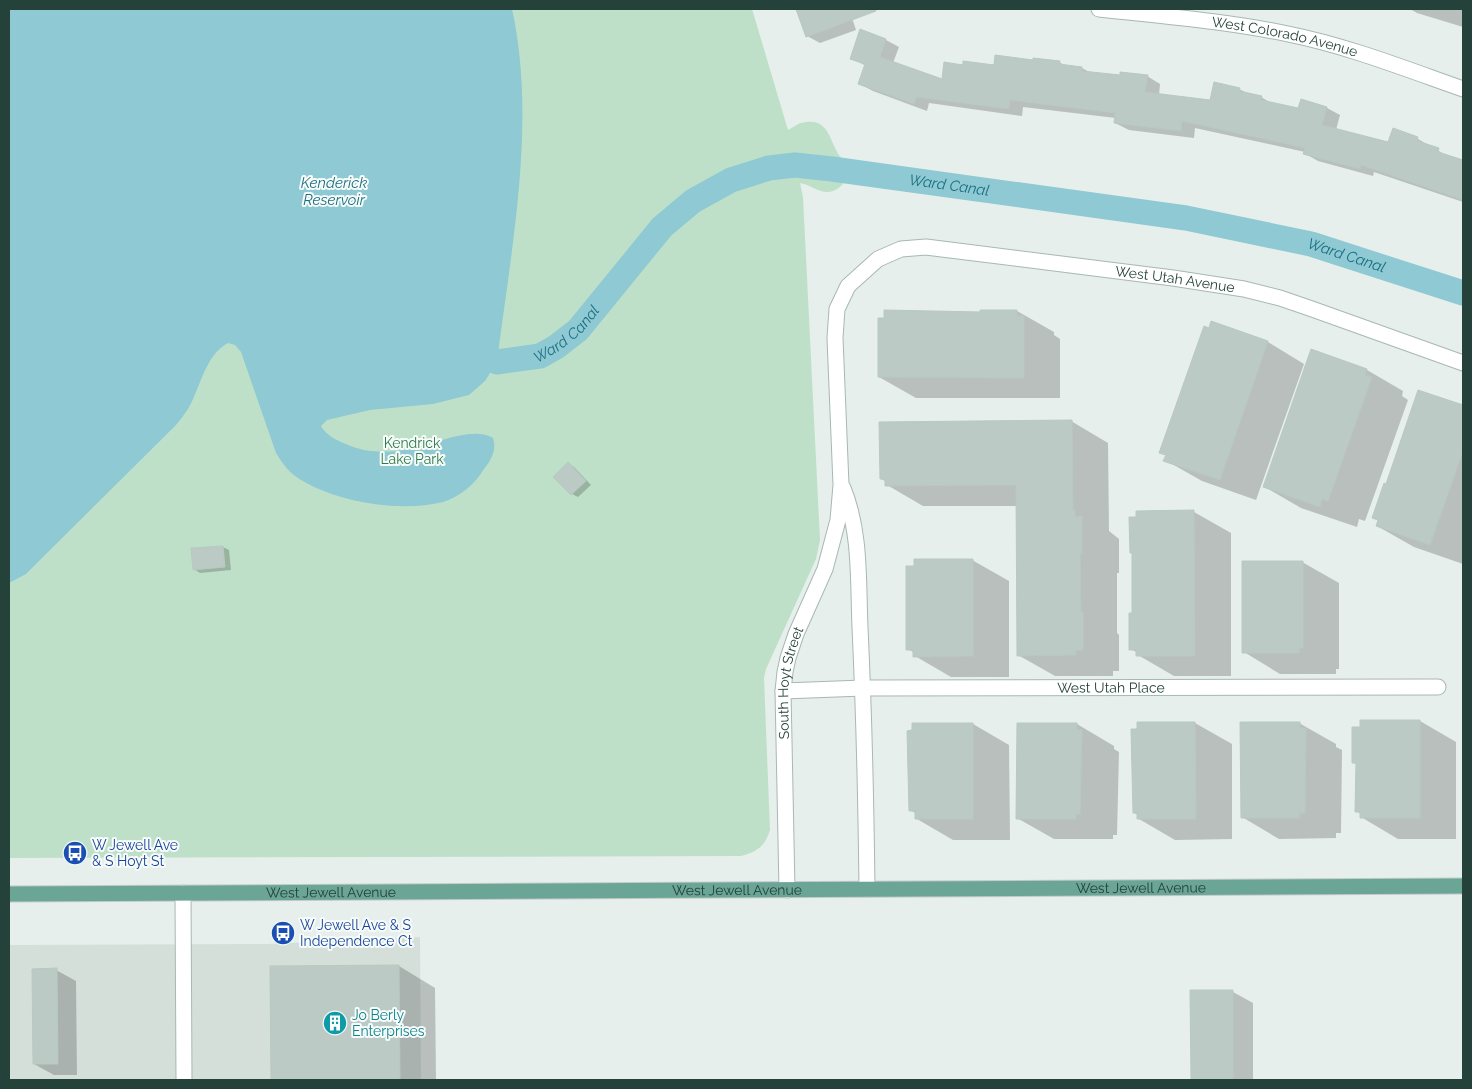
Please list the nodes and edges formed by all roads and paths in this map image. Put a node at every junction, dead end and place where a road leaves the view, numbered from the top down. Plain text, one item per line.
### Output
1 (1099, 9) edge
2 (1463, 89) edge
3 (878, 259) joint
4 (1463, 363) edge
5 (841, 485) junction
6 (1438, 686) dead end
7 (863, 688) junction
8 (783, 691) junction
9 (1463, 886) edge
10 (866, 889) junction
11 (787, 890) junction
12 (183, 893) junction
13 (9, 894) edge
14 (184, 1080) edge

1 - 2 street, West Colorado Avenue
3 - 4 street, West Utah Avenue
3 - 5 street, South Hoyt Street
5 - 7 street, South Hoyt Street
5 - 8 street, South Hoyt Street
6 - 7 street, West Utah Place
7 - 8 street, West Utah Place
7 - 10 street, South Hoyt Street
8 - 11 street, South Hoyt Street
9 - 10 main road, West Jewell Avenue
10 - 11 main road, West Jewell Avenue
11 - 12 main road, West Jewell Avenue
12 - 13 main road, West Jewell Avenue
12 - 14 street

